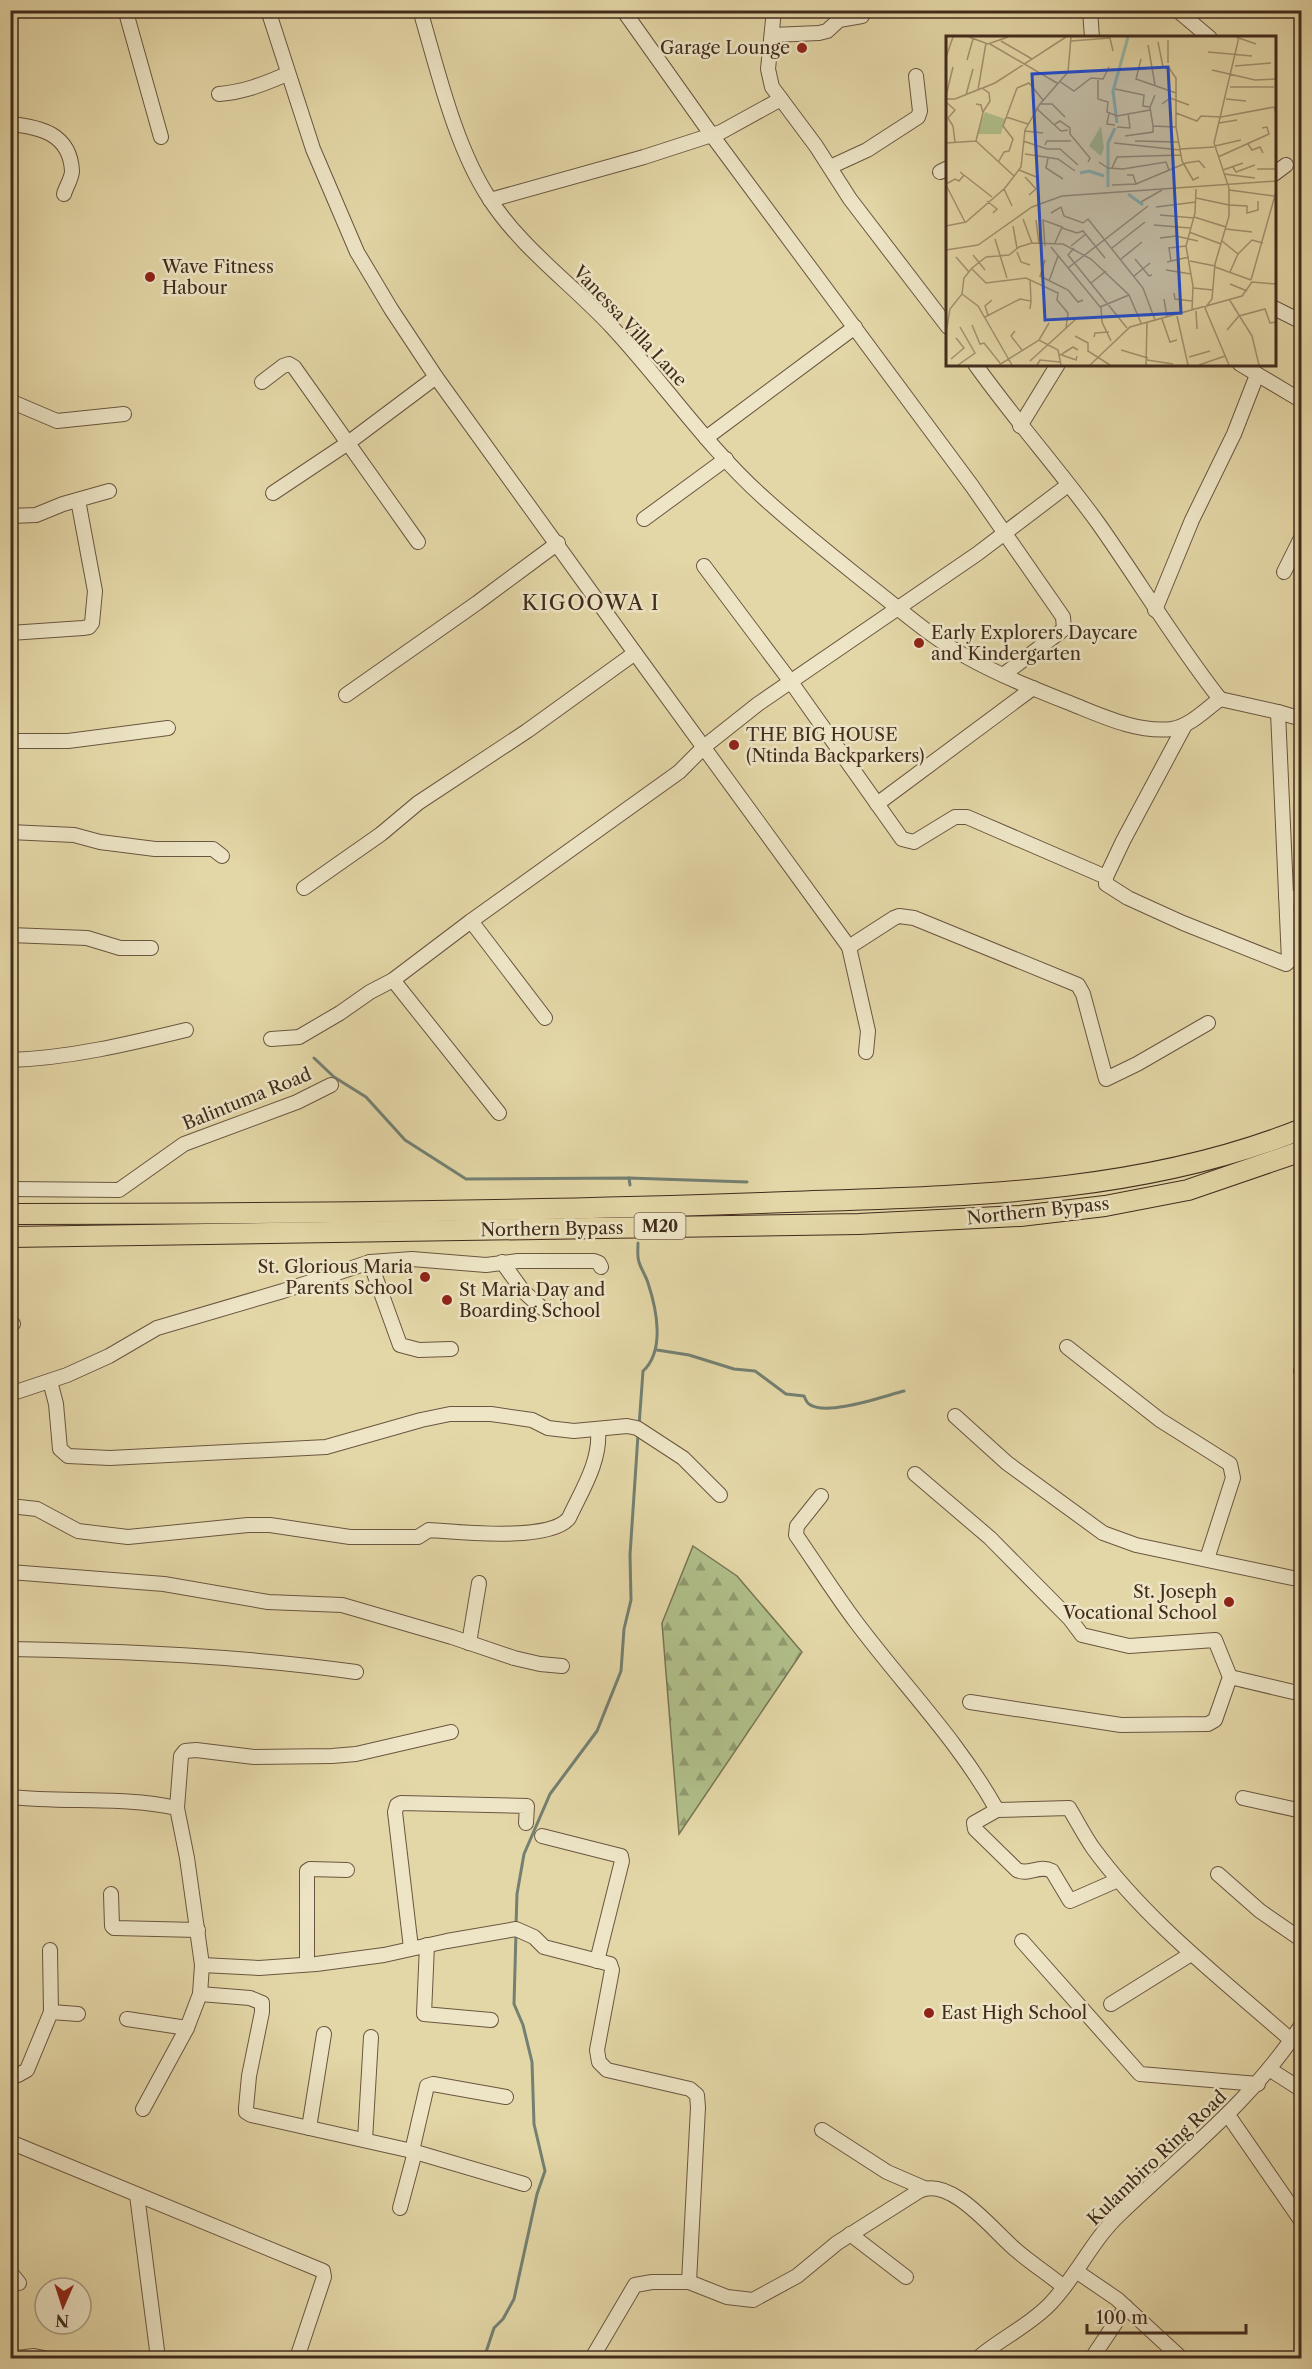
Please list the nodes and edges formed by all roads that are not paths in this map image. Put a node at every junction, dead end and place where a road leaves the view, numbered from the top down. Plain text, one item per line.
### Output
1 (129, 10) edge
2 (268, 10) edge
3 (420, 10) edge
4 (623, 10) edge
5 (774, 10) edge
6 (1090, 10) edge
7 (1177, 10) edge
8 (862, 16) dead end
9 (772, 35) junction
10 (1092, 36) edge
11 (1208, 36) edge
12 (287, 74) junction
13 (916, 76) dead end
14 (219, 94) dead end
15 (781, 99) junction
16 (10, 124) edge
17 (711, 134) junction
18 (161, 137) dead end
19 (1286, 165) dead end
20 (830, 167) junction
21 (1276, 173) edge
22 (64, 194) dead end
23 (490, 200) junction
24 (1276, 309) edge
25 (1302, 322) edge
26 (946, 324) edge
27 (855, 327) junction
28 (976, 366) edge
29 (1057, 366) edge
30 (1243, 366) edge
31 (1257, 375) junction
32 (436, 377) junction
33 (262, 382) dead end
34 (10, 401) edge
35 (1302, 401) edge
36 (124, 414) dead end
37 (1020, 426) junction
38 (706, 438) junction
39 (348, 443) junction
40 (726, 459) junction
41 (1068, 485) junction
42 (109, 491) dead end
43 (273, 493) dead end
44 (78, 500) junction
45 (10, 516) edge
46 (644, 519) dead end
47 (1004, 534) junction
48 (1302, 536) edge
49 (418, 542) dead end
50 (558, 543) junction
51 (704, 566) dead end
52 (1284, 572) dead end
53 (897, 608) junction
54 (1155, 610) junction
55 (10, 633) edge
56 (635, 653) junction
57 (1003, 675) junction
58 (791, 682) junction
59 (1033, 688) junction
60 (346, 695) dead end
61 (1220, 699) junction
62 (1278, 711) junction
63 (1302, 719) edge
64 (1185, 726) junction
65 (168, 728) dead end
66 (10, 741) edge
67 (705, 746) junction
68 (877, 804) junction
69 (10, 832) edge
70 (222, 856) dead end
71 (1106, 877) junction
72 (304, 888) dead end
73 (1286, 897) junction
74 (1302, 899) edge
75 (471, 921) junction
76 (10, 935) edge
77 (849, 946) junction
78 (151, 948) dead end
79 (393, 980) junction
80 (545, 1018) dead end
81 (1208, 1023) dead end
82 (186, 1030) dead end
83 (271, 1039) dead end
84 (866, 1052) dead end
85 (10, 1060) edge
86 (331, 1085) dead end
87 (499, 1113) dead end
88 (1302, 1130) edge
89 (1302, 1151) edge
90 (10, 1189) edge
91 (10, 1214) edge
92 (10, 1237) edge
93 (370, 1262) junction
94 (502, 1262) junction
95 (601, 1268) dead end
96 (542, 1308) dead end
97 (1067, 1347) dead end
98 (451, 1349) dead end
99 (50, 1381) junction
100 (10, 1394) edge
101 (955, 1416) dead end
102 (598, 1430) junction
103 (915, 1474) dead end
104 (720, 1495) dead end
105 (821, 1496) dead end
106 (10, 1506) edge
107 (1207, 1559) junction
108 (10, 1572) edge
109 (1302, 1580) edge
110 (479, 1583) dead end
111 (469, 1643) junction
112 (10, 1649) edge
113 (562, 1666) dead end
114 (356, 1672) dead end
115 (1230, 1677) junction
116 (1302, 1694) edge
117 (970, 1702) dead end
118 (451, 1732) dead end
119 (10, 1797) edge
120 (1243, 1798) dead end
121 (177, 1808) junction
122 (997, 1810) junction
123 (1302, 1811) edge
124 (526, 1823) dead end
125 (542, 1836) dead end
126 (347, 1870) dead end
127 (1218, 1874) dead end
128 (1118, 1880) junction
129 (111, 1894) dead end
130 (198, 1930) junction
131 (1302, 1940) edge
132 (1023, 1941) dead end
133 (427, 1945) junction
134 (411, 1948) junction
135 (50, 1950) dead end
136 (1191, 1954) junction
137 (597, 1961) junction
138 (307, 1964) junction
139 (202, 1965) junction
140 (200, 1994) junction
141 (1111, 2004) dead end
142 (51, 2012) junction
143 (78, 2014) dead end
144 (127, 2019) dead end
145 (491, 2019) dead end
146 (1302, 2024) edge
147 (187, 2028) junction
148 (324, 2034) dead end
149 (371, 2037) dead end
150 (1291, 2040) junction
151 (1269, 2069) junction
152 (10, 2075) edge
153 (1258, 2084) junction
154 (1302, 2090) edge
155 (506, 2097) dead end
156 (143, 2109) dead end
157 (1228, 2115) junction
158 (309, 2128) junction
159 (822, 2130) dead end
160 (365, 2140) junction
161 (10, 2142) edge
162 (414, 2151) junction
163 (524, 2184) dead end
164 (924, 2188) junction
165 (137, 2196) junction
166 (400, 2208) dead end
167 (1302, 2222) edge
168 (850, 2234) junction
169 (1076, 2271) junction
170 (906, 2277) dead end
171 (689, 2282) junction
172 (1064, 2287) junction
173 (1126, 2307) junction
174 (17, 2358) edge
175 (44, 2358) edge
176 (158, 2358) edge
177 (297, 2358) edge
178 (592, 2358) edge
179 (978, 2358) edge
180 (1092, 2358) edge
181 (1181, 2358) edge

1 - 18 street
2 - 12 street
3 - 23 street, Vanessa Villa Lane
4 - 17 street
5 - 9 street
6 - 10 street
7 - 11 street
8 - 9 street
9 - 15 street
12 - 14 street
12 - 32 street
13 - 20 street
15 - 17 street
15 - 20 street
16 - 22 street
17 - 23 street
17 - 27 street
19 - 21 street
20 - 26 street
23 - 38 street, Vanessa Villa Lane
24 - 25 street
27 - 38 street
27 - 47 street
28 - 37 street
29 - 37 street
30 - 31 street
31 - 35 street
31 - 54 street
32 - 39 street
32 - 50 street
33 - 39 street
34 - 36 street
37 - 41 street
38 - 40 street, Vanessa Villa Lane
39 - 43 street
39 - 49 street
40 - 46 street
40 - 53 street, Vanessa Villa Lane
41 - 47 street
41 - 54 street
42 - 44 street
44 - 45 street
44 - 55 street
47 - 53 street
47 - 57 street
48 - 52 street
50 - 56 street
50 - 60 street
51 - 58 street
53 - 57 street, Vanessa Villa Lane
53 - 58 street
54 - 61 street
56 - 67 street
56 - 72 street
57 - 59 street, Vanessa Villa Lane
58 - 67 street
58 - 68 street
59 - 64 street, Vanessa Villa Lane
59 - 68 street
61 - 62 street
61 - 64 street
62 - 63 street
62 - 73 street
64 - 71 street
65 - 66 street
67 - 75 street
67 - 77 street
68 - 71 street
69 - 70 street
71 - 73 street
73 - 74 street
75 - 79 street
75 - 80 street
76 - 78 street
77 - 81 street
77 - 84 street
79 - 83 street
79 - 87 street
82 - 85 street
86 - 90 street, Balintuma Road
88 - 91 highway, Northern Bypass / M20
89 - 92 highway, Northern Bypass / M20
93 - 94 street
93 - 98 street
93 - 99 street
94 - 95 street
94 - 96 street
97 - 107 street
99 - 100 street
99 - 102 street
101 - 107 street
102 - 104 street
102 - 106 street
103 - 115 street
105 - 122 street
107 - 109 street
108 - 111 street
110 - 111 street
111 - 113 street
112 - 114 street
115 - 116 street
115 - 117 street
118 - 121 street
119 - 121 street
120 - 123 street
121 - 130 street
122 - 128 street
122 - 128 street
124 - 134 street
125 - 137 street
126 - 138 street
127 - 131 street
128 - 136 street
129 - 130 street
130 - 139 street
132 - 153 street
133 - 134 street
133 - 137 street
133 - 145 street
134 - 138 street
135 - 142 street
136 - 141 street
136 - 150 street
137 - 171 street
138 - 139 street
139 - 140 street
140 - 147 street
140 - 158 street
142 - 143 street
142 - 152 street
144 - 147 street
146 - 150 street, Kulambiro Ring Road
147 - 156 street
148 - 158 street
149 - 160 street
150 - 151 street, Kulambiro Ring Road
151 - 153 street, Kulambiro Ring Road
151 - 154 street
153 - 157 street, Kulambiro Ring Road
155 - 162 street
157 - 167 street
157 - 169 street, Kulambiro Ring Road
158 - 160 street
159 - 164 street
160 - 162 street
161 - 165 street
162 - 163 street
162 - 166 street
164 - 168 street
164 - 172 street
165 - 176 street
165 - 177 street
168 - 170 street
168 - 171 street
169 - 172 street, Kulambiro Ring Road
169 - 173 street
171 - 178 street
172 - 179 street, Kulambiro Ring Road
173 - 180 street
173 - 181 street
174 - 175 street

